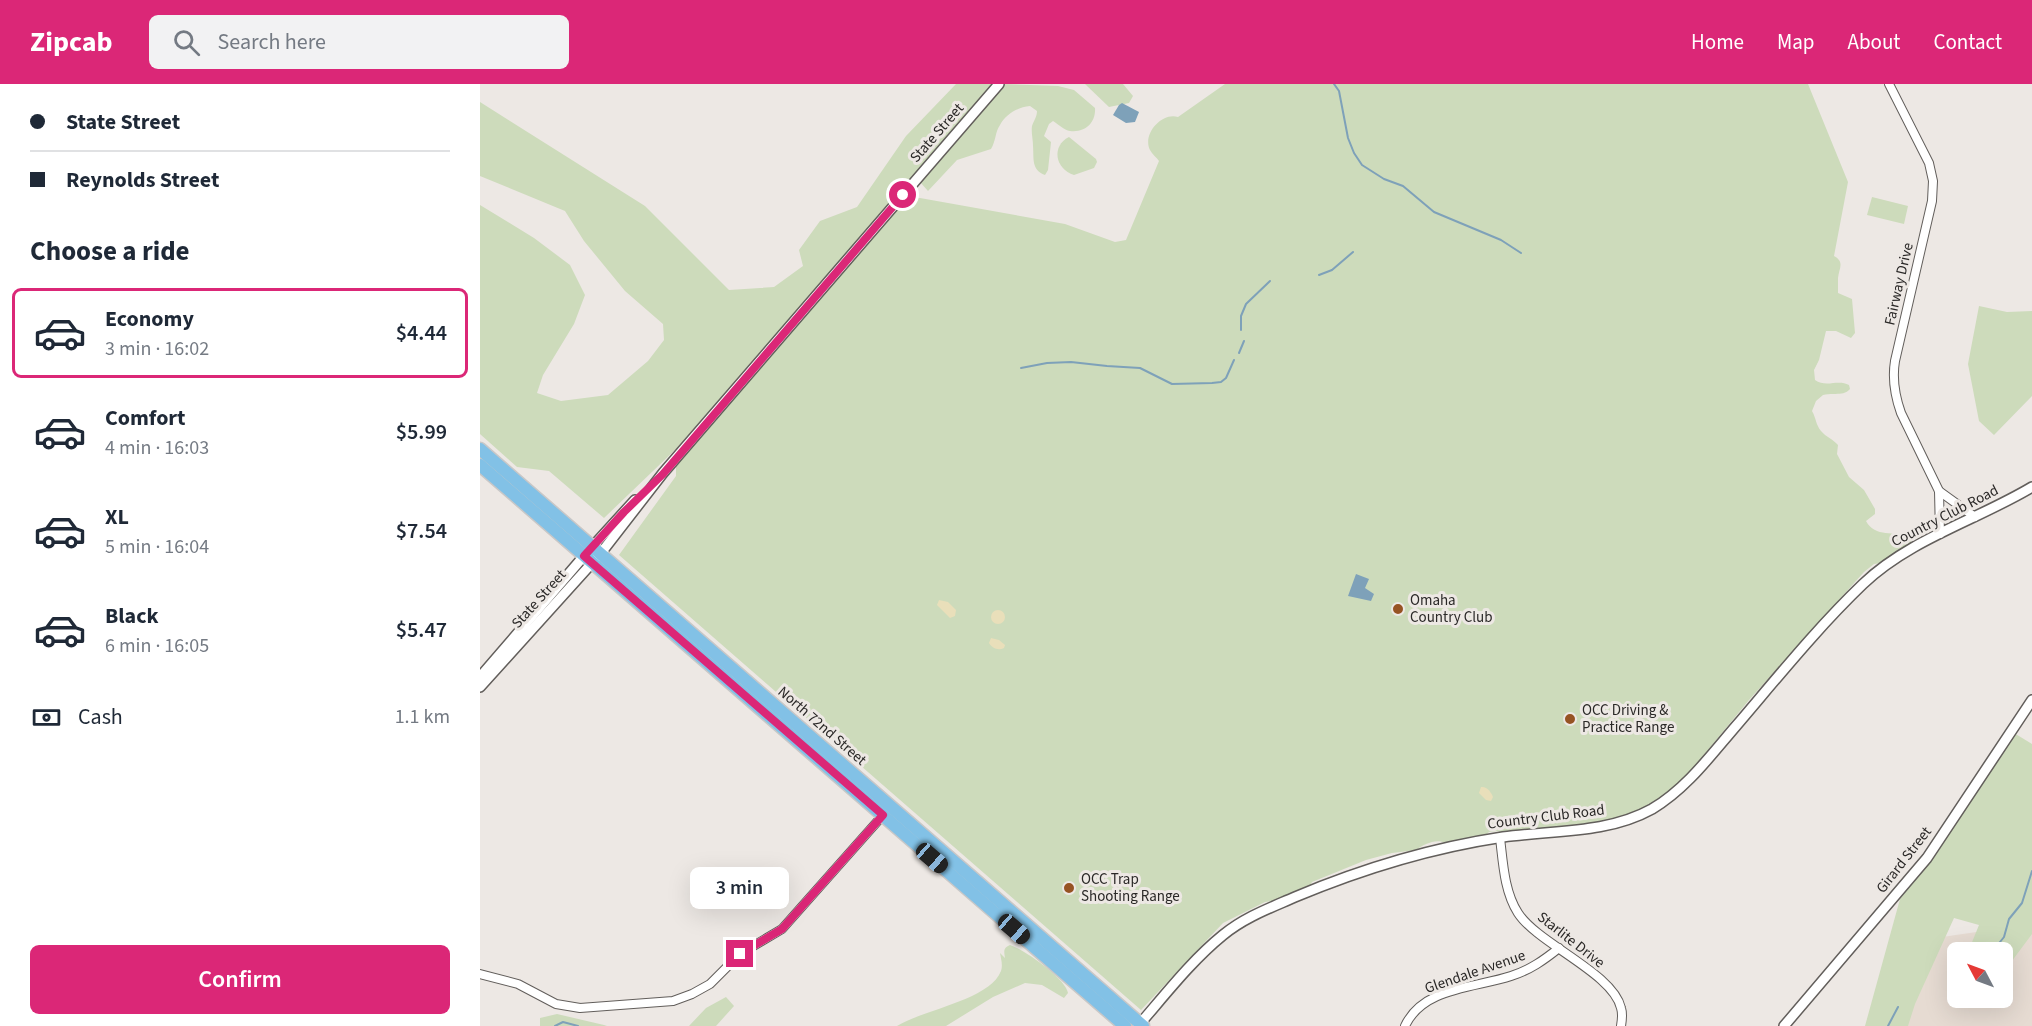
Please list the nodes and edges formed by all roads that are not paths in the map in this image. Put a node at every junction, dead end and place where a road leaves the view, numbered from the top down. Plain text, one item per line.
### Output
1 (999, 84) edge
2 (1889, 84) edge
3 (480, 449) edge
4 (480, 465) edge
5 (2032, 487) edge
6 (1939, 491) junction
7 (1975, 517) junction
8 (1940, 534) junction
9 (592, 554) junction
10 (480, 677) edge
11 (480, 687) edge
12 (2032, 699) edge
13 (887, 810) junction
14 (1500, 838) junction
15 (1559, 948) junction
16 (480, 974) edge
17 (1140, 1025) edge
18 (1125, 1026) edge
19 (1405, 1026) edge
20 (1621, 1026) edge
21 (1784, 1026) edge

1 - 9 street, State Street
2 - 6 street, Fairway Drive
3 - 9 main road, North 72nd Street
4 - 9 main road, North 72nd Street
5 - 7 street, Country Club Road
6 - 7 street, Fairway Drive
6 - 8 street, Fairway Drive
7 - 8 street, Country Club Road
8 - 14 street, Country Club Road
9 - 10 street, State Street
9 - 11 street, State Street
9 - 13 main road, North 72nd Street
12 - 21 street, Girard Street
13 - 16 street
13 - 17 main road, North 72nd Street
13 - 18 main road, North 72nd Street
14 - 15 street, Starlite Drive
14 - 17 street, Country Club Road
15 - 19 street, Glendale Avenue
15 - 20 street, Starlite Drive

